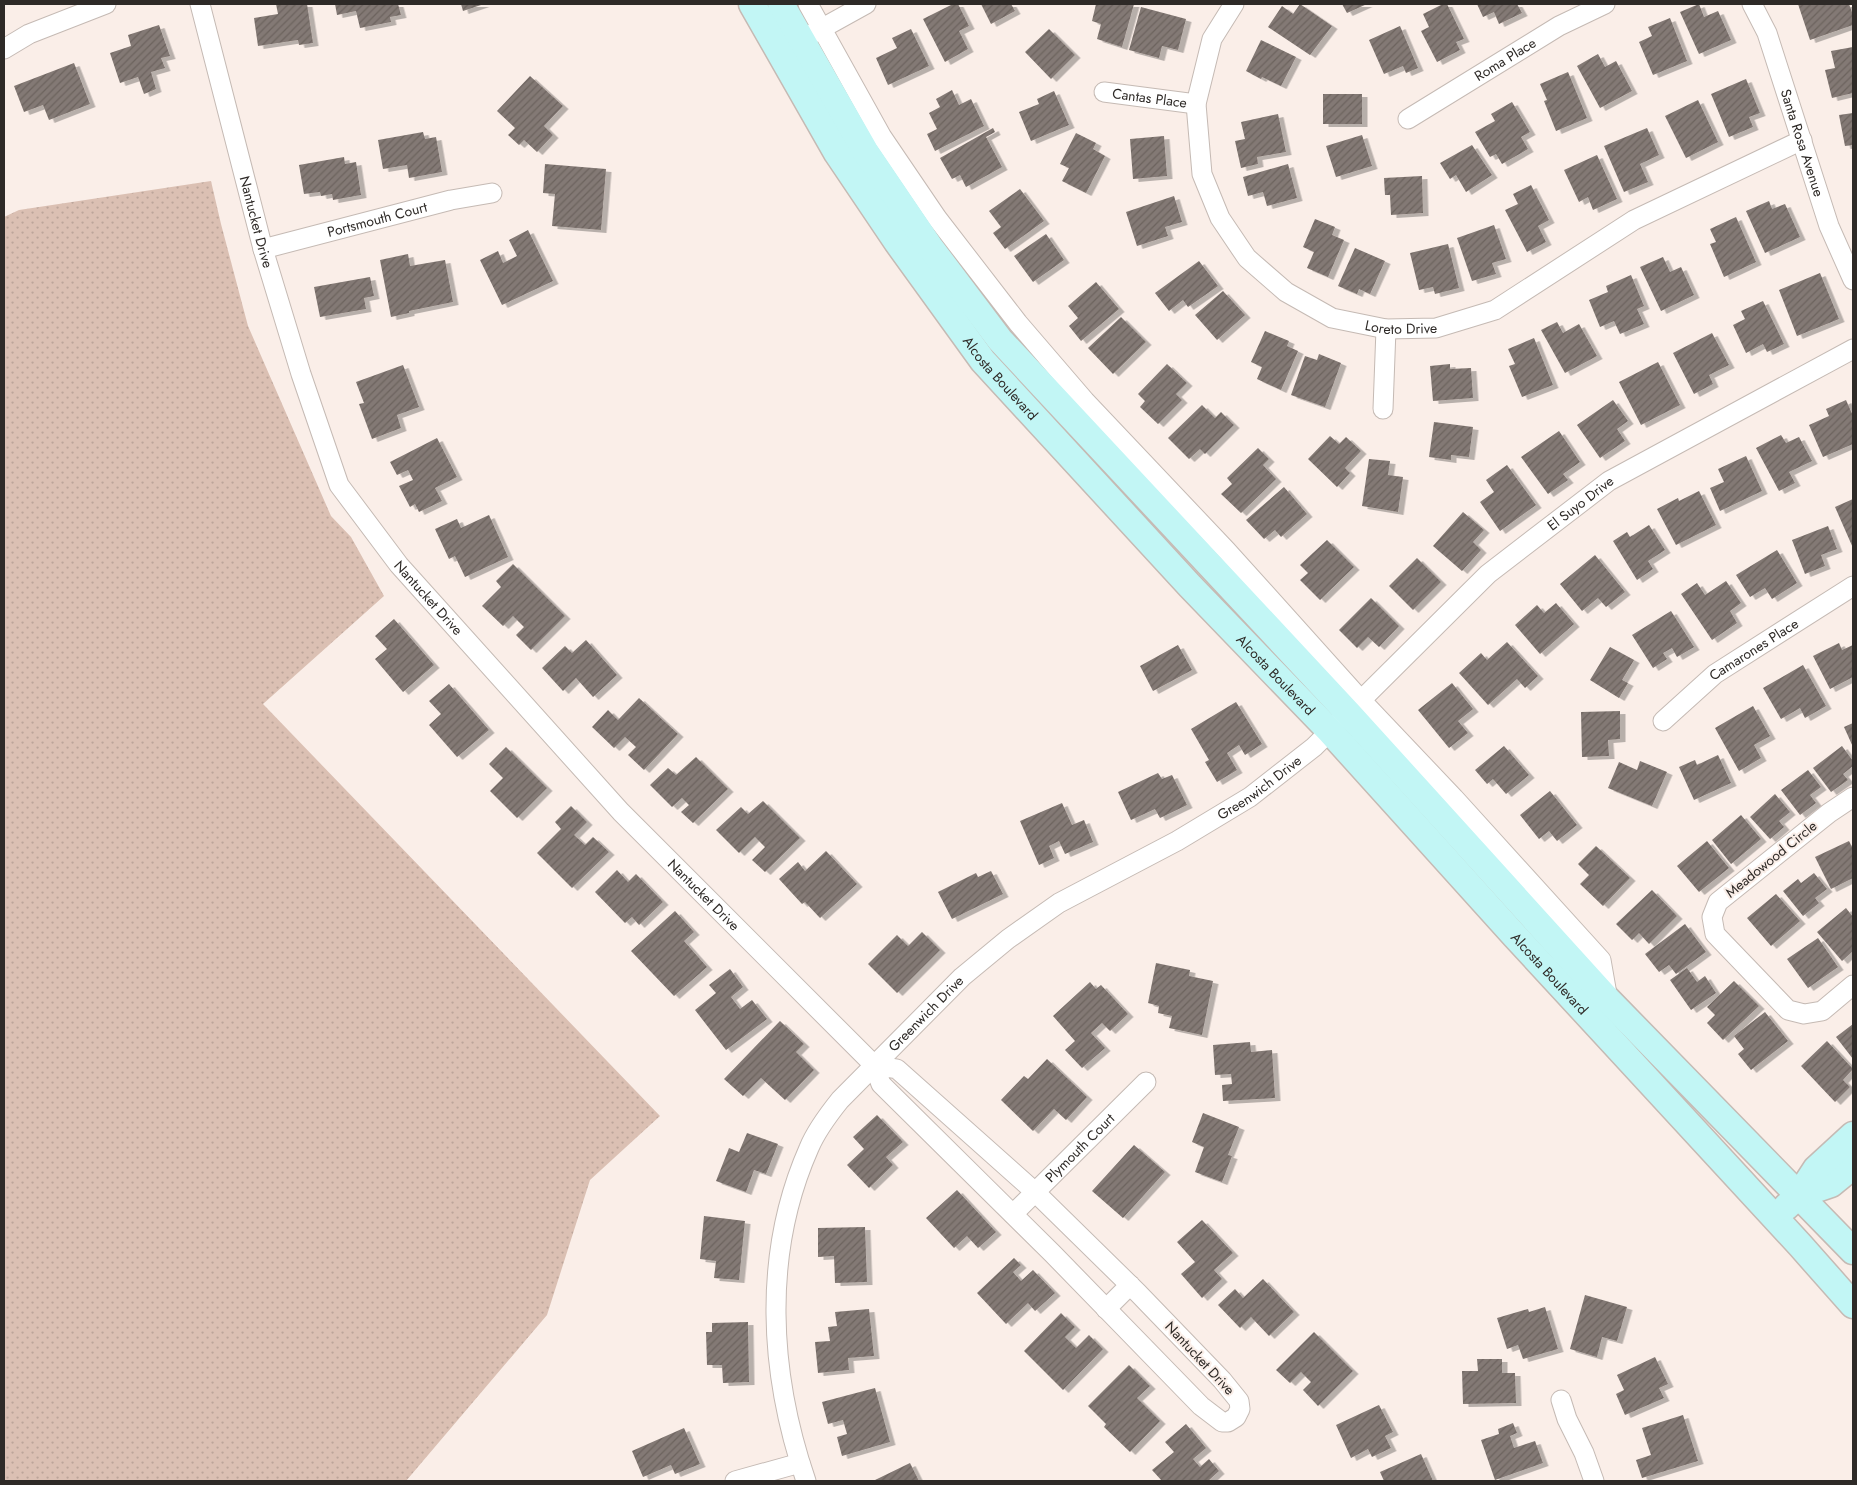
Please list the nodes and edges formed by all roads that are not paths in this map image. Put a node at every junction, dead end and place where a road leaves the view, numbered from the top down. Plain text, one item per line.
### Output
1 (106, 4) edge
2 (200, 4) edge
3 (752, 4) edge
4 (781, 4) edge
5 (808, 4) edge
6 (866, 4) edge
7 (1234, 4) edge
8 (1605, 4) edge
9 (1752, 4) edge
10 (800, 40) junction
11 (4, 49) edge
12 (1104, 92) dead end
13 (1196, 104) junction
14 (1408, 119) dead end
15 (1802, 140) junction
16 (492, 193) dead end
17 (263, 249) junction
18 (1853, 280) edge
19 (1386, 329) junction
20 (1853, 349) edge
21 (1383, 409) dead end
22 (1853, 586) edge
23 (1355, 706) junction
24 (1663, 721) dead end
25 (1330, 731) junction
26 (1853, 797) edge
27 (1853, 985) edge
28 (874, 1064) junction
29 (1146, 1082) dead end
30 (1853, 1135) edge
31 (1853, 1166) edge
32 (1034, 1192) junction
33 (1799, 1195) junction
34 (1012, 1214) junction
35 (1775, 1218) junction
36 (1853, 1251) edge
37 (1130, 1286) junction
38 (1853, 1305) edge
39 (1106, 1309) junction
40 (1561, 1400) dead end
41 (800, 1463) junction
42 (735, 1481) edge
43 (806, 1481) edge
44 (1594, 1481) edge

1 - 11 street
2 - 17 street, Nantucket Drive
3 - 10 main road, Alcosta Boulevard
4 - 10 main road, Alcosta Boulevard
5 - 10 street, Alcosta Boulevard
6 - 10 street
7 - 13 street, Loreto Drive
8 - 14 street, Roma Place
9 - 15 street, Santa Rosa Avenue
10 - 23 main road, Alcosta Boulevard
10 - 25 main road, Alcosta Boulevard
12 - 13 street, Cantas Place
13 - 19 street, Loreto Drive
15 - 18 street, Santa Rosa Avenue
15 - 19 street, Loreto Drive
16 - 17 street, Portsmouth Court
17 - 28 street, Nantucket Drive
19 - 21 street
20 - 23 street, El Suyo Drive
22 - 24 street, Camarones Place
23 - 25 street, Greenwich Drive
23 - 33 main road, Alcosta Boulevard
25 - 28 street, Greenwich Drive
25 - 35 main road, Alcosta Boulevard
26 - 27 street, Meadowood Circle
28 - 32 street, Nantucket Drive
28 - 34 street, Nantucket Drive
28 - 41 street, Greenwich Drive
29 - 32 street, Plymouth Court
30 - 33 main road
31 - 33 main road
32 - 34 street, Plymouth Court
32 - 37 street, Nantucket Drive
33 - 35 main road
33 - 36 main road, Alcosta Boulevard
34 - 39 street, Nantucket Drive
35 - 38 main road, Alcosta Boulevard
37 - 39 street
37 - 39 street, Nantucket Drive
40 - 44 street
41 - 42 street
41 - 43 street, Greenwich Drive

